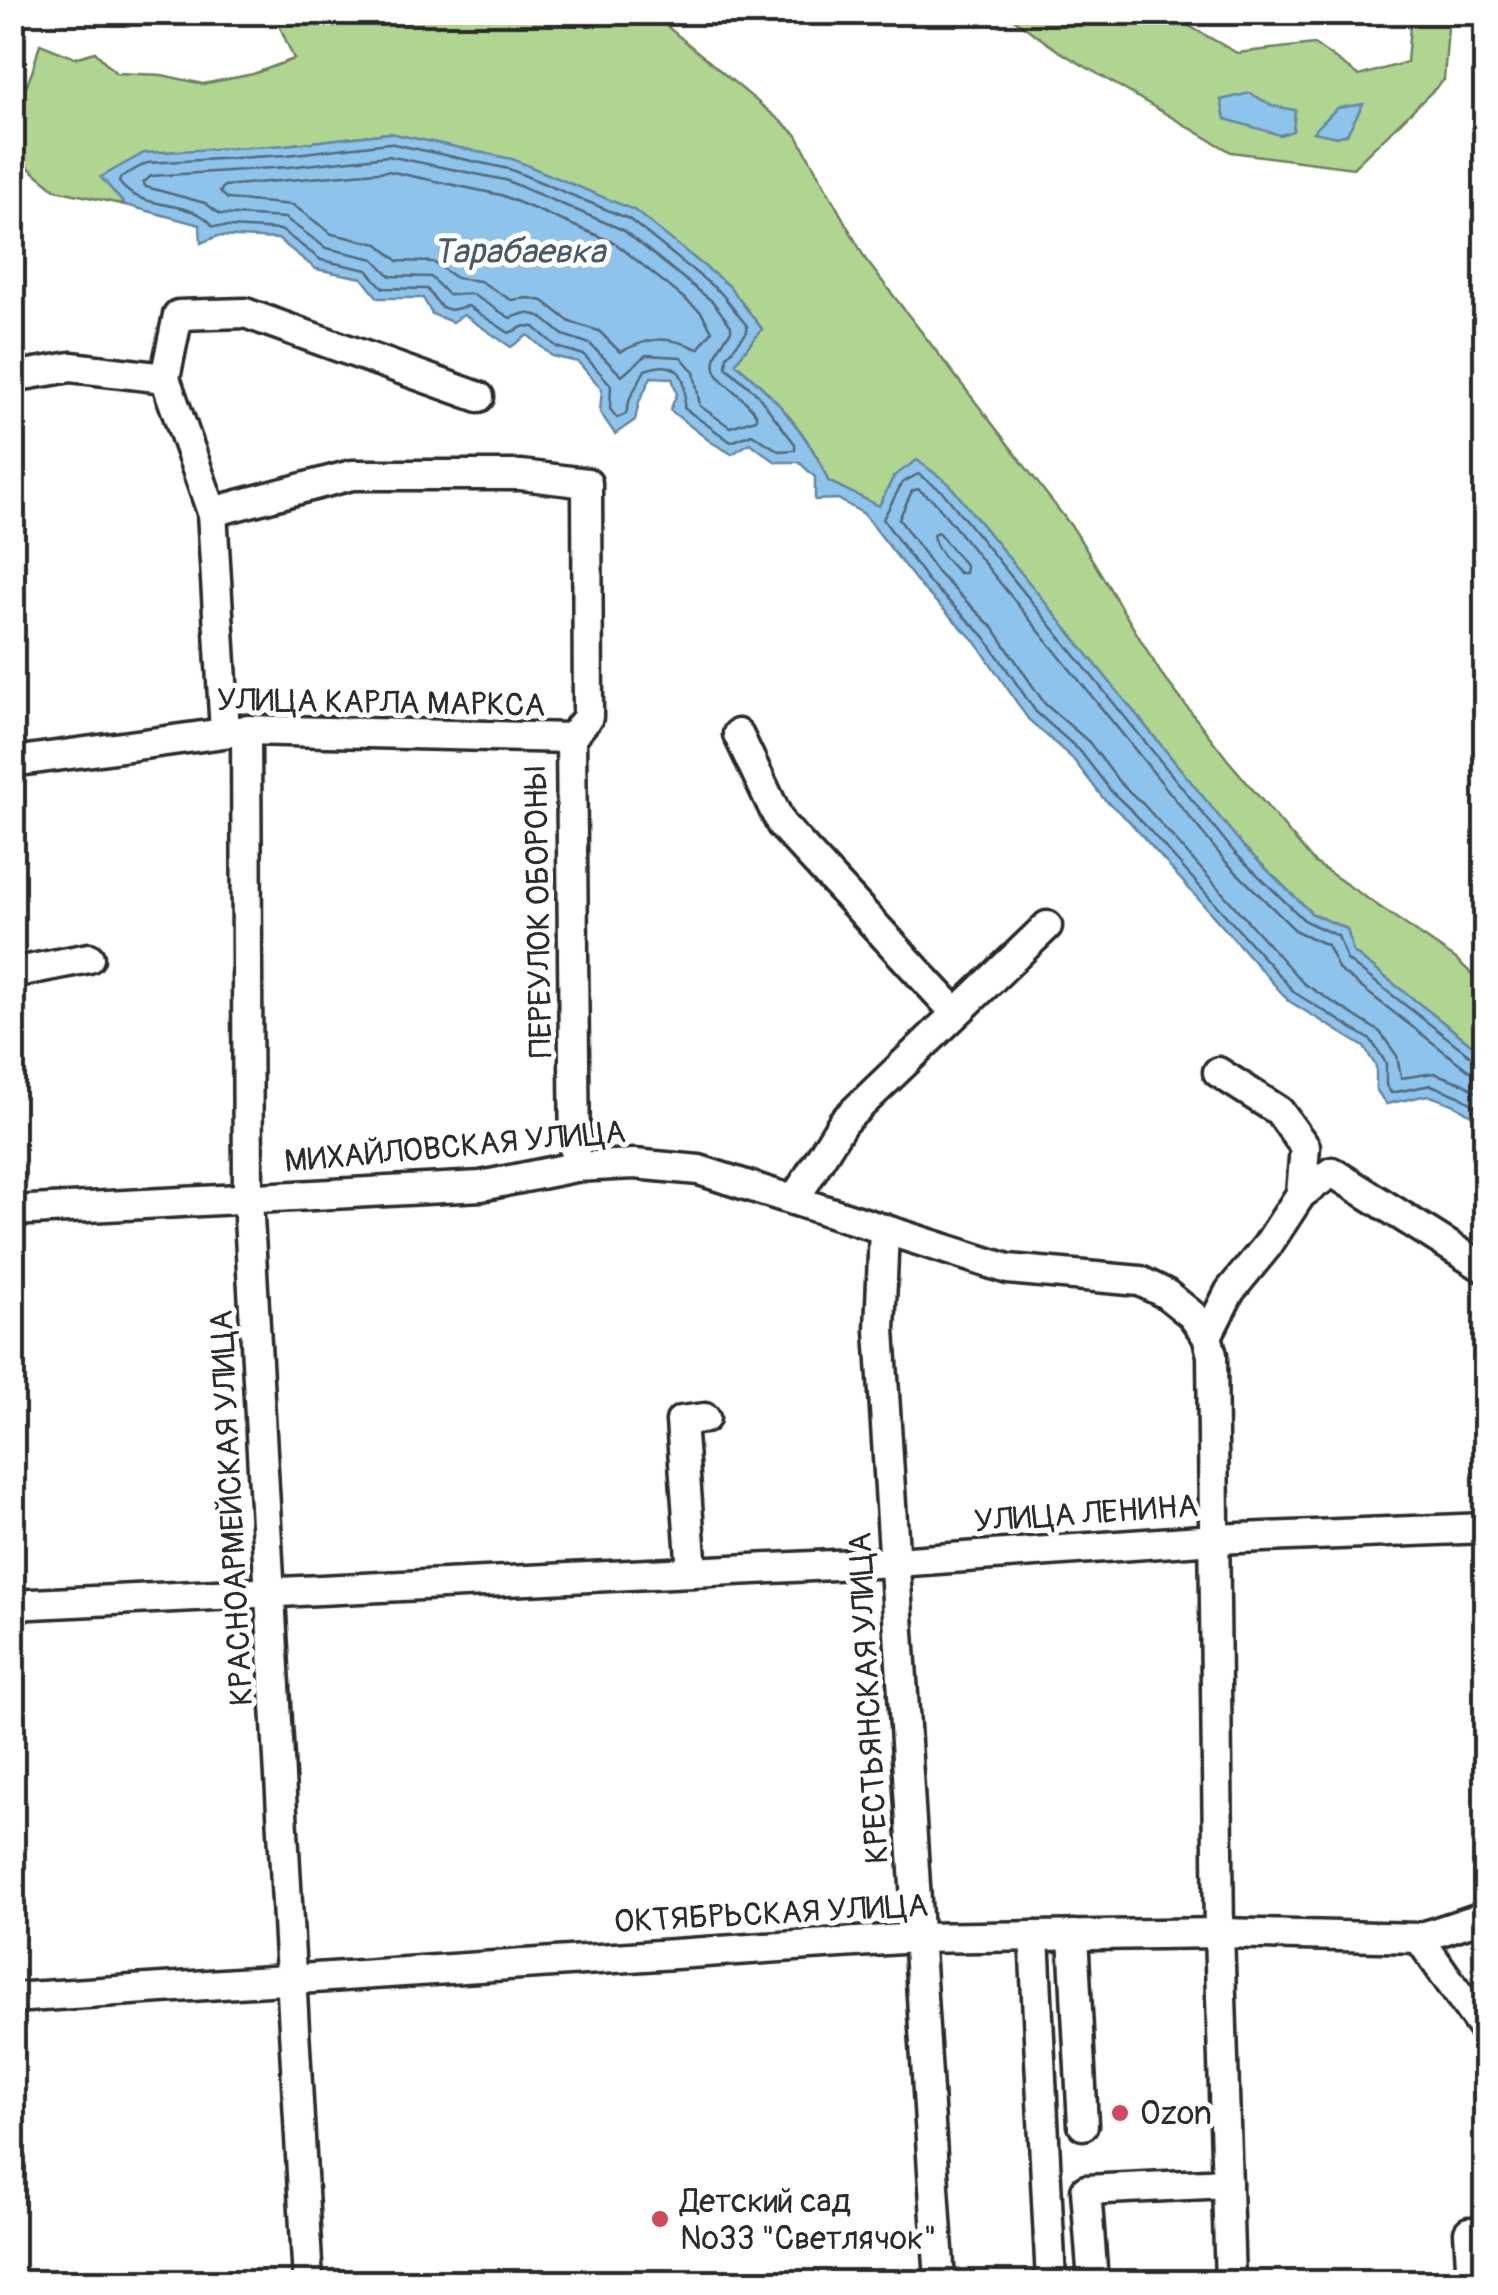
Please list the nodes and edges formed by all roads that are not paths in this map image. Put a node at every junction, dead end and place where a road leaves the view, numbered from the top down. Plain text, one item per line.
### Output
1 (12, 376) edge
2 (166, 378) junction
3 (479, 397) dead end
4 (212, 512) junction
5 (235, 731) junction
6 (738, 734) dead end
7 (571, 738) junction
8 (12, 762) edge
9 (1047, 926) dead end
10 (89, 958) dead end
11 (12, 974) edge
12 (956, 1013) junction
13 (1218, 1072) dead end
14 (576, 1167) junction
15 (1302, 1194) junction
16 (248, 1199) junction
17 (794, 1200) junction
18 (12, 1211) edge
19 (884, 1229) junction
20 (1486, 1269) edge
21 (1208, 1336) junction
22 (705, 1418) dead end
23 (1486, 1528) edge
24 (1215, 1540) junction
25 (896, 1562) junction
26 (692, 1572) junction
27 (272, 1592) junction
28 (12, 1606) edge
29 (1486, 1916) edge
30 (1218, 1933) junction
31 (1073, 1935) junction
32 (1034, 1936) junction
33 (916, 1938) junction
34 (1419, 1938) junction
35 (292, 1978) junction
36 (12, 1998) edge
37 (1486, 2033) edge
38 (1082, 2125) dead end
39 (1227, 2183) junction
40 (1086, 2190) junction
41 (1046, 2192) junction
42 (1470, 2232) dead end
43 (308, 2282) edge
44 (940, 2282) edge
45 (1052, 2282) edge
46 (1093, 2282) edge
47 (1230, 2282) edge
48 (1472, 2282) edge

1 - 2 street
2 - 3 street, КРАСНОАРМЕЙСКАЯ УЛИЦА
2 - 4 street, КРАСНОАРМЕЙСКАЯ УЛИЦА
4 - 5 street, КРАСНОАРМЕЙСКАЯ УЛИЦА
4 - 7 street, ПЕРЕУЛОК ОБОРОНЫ
5 - 7 street, УЛИЦА КАРЛА МАРКСА
5 - 8 street, УЛИЦА КАРЛА МАРКСА
5 - 16 street, КРАСНОАРМЕЙСКАЯ УЛИЦА
6 - 12 street
7 - 14 street, ПЕРЕУЛОК ОБОРОНЫ
9 - 12 street
10 - 11 street
12 - 17 street
13 - 15 street
14 - 16 street, МИХАЙЛОВСКАЯ УЛИЦА
14 - 17 street, МИХАЙЛОВСКАЯ УЛИЦА
15 - 20 street
15 - 21 street
16 - 18 street, МИХАЙЛОВСКАЯ УЛИЦА
16 - 27 street, КРАСНОАРМЕЙСКАЯ УЛИЦА
17 - 19 street, МИХАЙЛОВСКАЯ УЛИЦА
19 - 21 street, МИХАЙЛОВСКАЯ УЛИЦА
19 - 25 street, КРЕСТЬЯНСКАЯ УЛИЦА
21 - 24 street
22 - 26 street
23 - 24 street, УЛИЦА ЛЕНИНА
24 - 25 street, УЛИЦА ЛЕНИНА
24 - 30 street
25 - 26 street, УЛИЦА ЛЕНИНА
25 - 33 street, КРЕСТЬЯНСКАЯ УЛИЦА
26 - 27 street, УЛИЦА ЛЕНИНА
27 - 28 street, УЛИЦА ЛЕНИНА
27 - 35 street, КРАСНОАРМЕЙСКАЯ УЛИЦА
29 - 34 street, ОКТЯБРЬСКАЯ УЛИЦА
30 - 31 street, ОКТЯБРЬСКАЯ УЛИЦА
30 - 34 street, ОКТЯБРЬСКАЯ УЛИЦА
30 - 39 street
31 - 32 street, ОКТЯБРЬСКАЯ УЛИЦА
31 - 38 street
32 - 33 street, ОКТЯБРЬСКАЯ УЛИЦА
32 - 41 street
33 - 35 street, ОКТЯБРЬСКАЯ УЛИЦА
33 - 44 street, КРЕСТЬЯНСКАЯ УЛИЦА
34 - 37 street
35 - 36 street, ОКТЯБРЬСКАЯ УЛИЦА
35 - 43 street, КРАСНОАРМЕЙСКАЯ УЛИЦА
39 - 40 street
39 - 47 street
40 - 41 street
40 - 46 street
41 - 45 street
42 - 48 street

